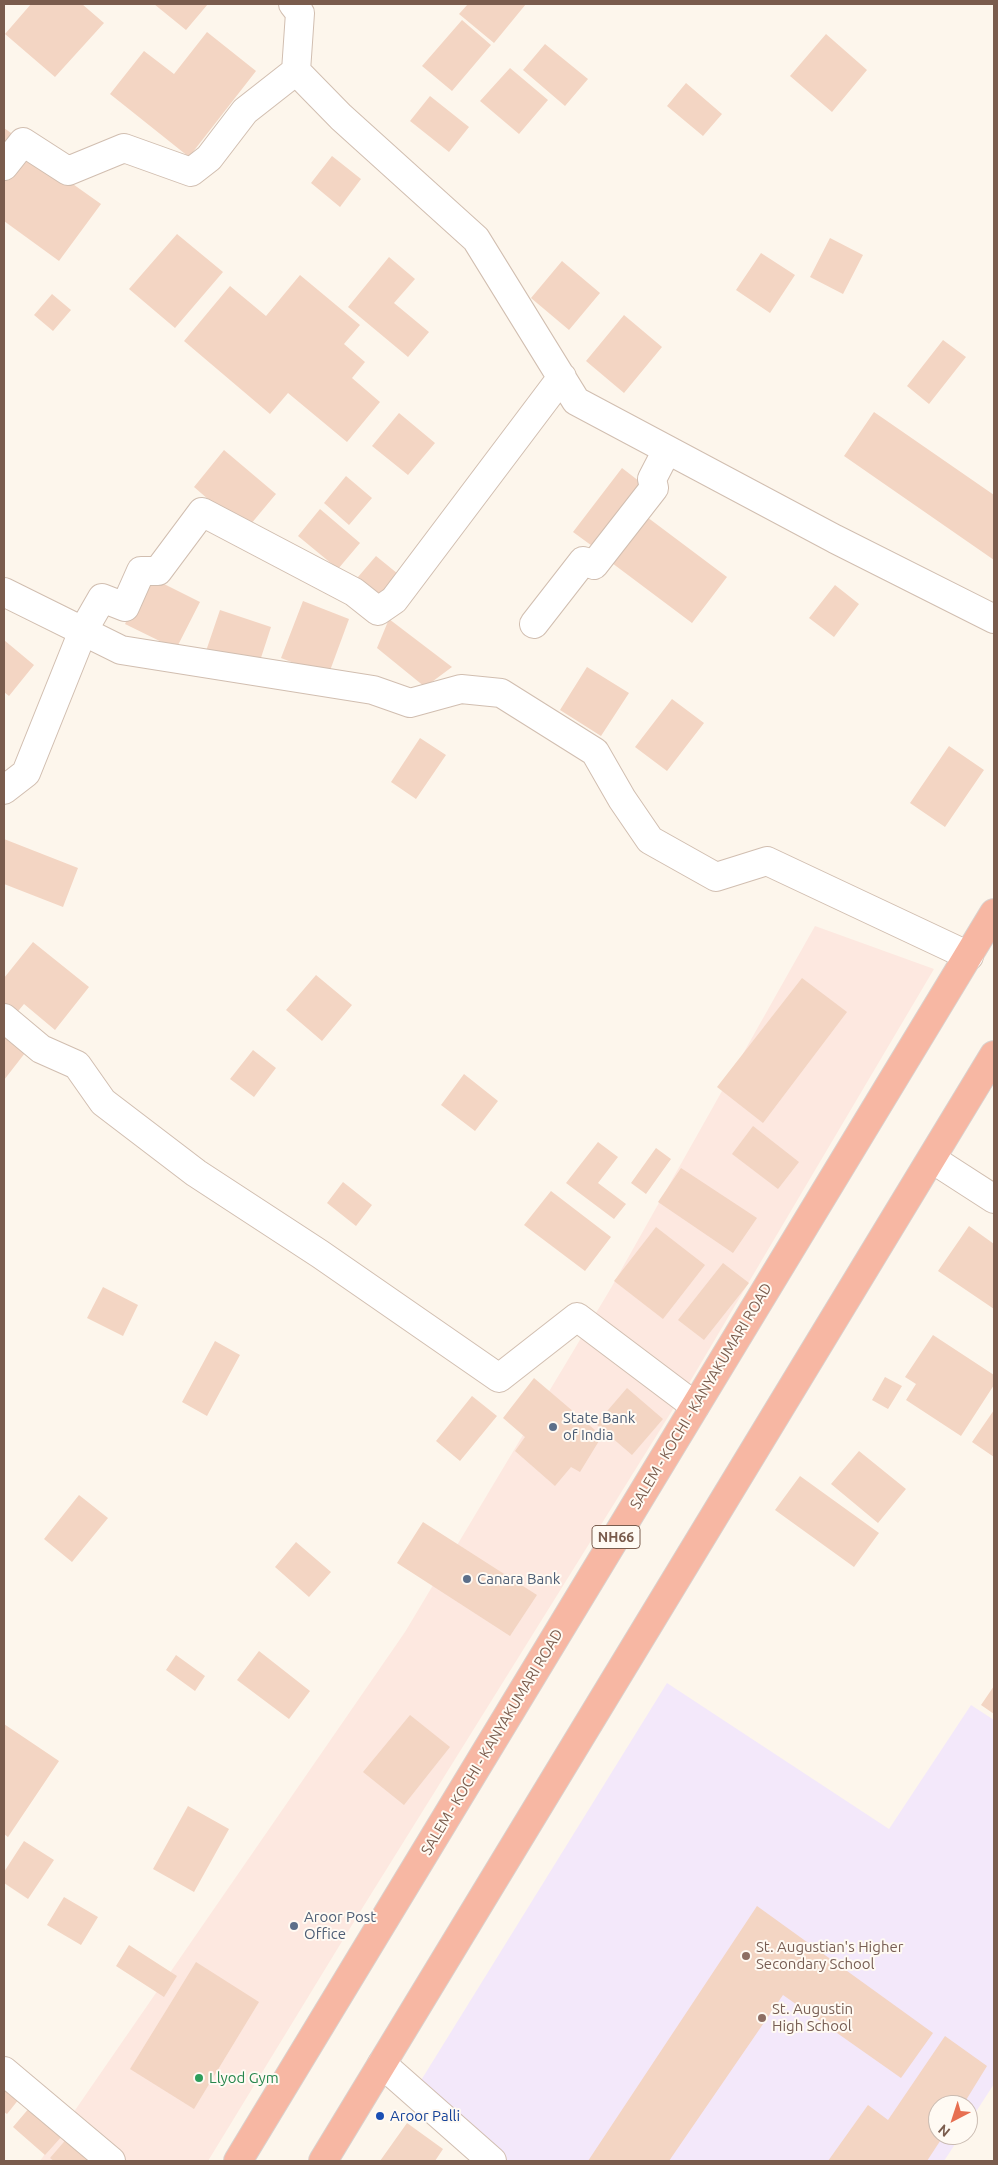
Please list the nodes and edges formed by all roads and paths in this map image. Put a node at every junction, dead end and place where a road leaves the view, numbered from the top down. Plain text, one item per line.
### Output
1 (292, 4) edge
2 (296, 71) junction
3 (4, 166) edge
4 (562, 377) junction
5 (667, 450) junction
6 (4, 592) edge
7 (994, 619) edge
8 (534, 624) dead end
9 (83, 631) junction
10 (4, 790) edge
11 (994, 914) edge
12 (968, 956) junction
13 (4, 1018) edge
14 (994, 1055) edge
15 (932, 1159) junction
16 (994, 1199) edge
17 (695, 1406) junction
18 (382, 2064) junction
19 (4, 2071) edge
20 (111, 2161) edge
21 (238, 2161) edge
22 (322, 2161) edge
23 (492, 2161) edge

1 - 2 street
2 - 3 street
2 - 4 street
4 - 5 street
4 - 9 street
5 - 7 street
5 - 8 street
6 - 9 street
9 - 10 street
9 - 12 street
11 - 12 highway, SALEM - KOCHI - KANYAKUMARI ROAD / NH66
12 - 17 highway, SALEM - KOCHI - KANYAKUMARI ROAD / NH66
13 - 17 street
14 - 15 highway
15 - 16 street
15 - 18 highway
17 - 21 highway, SALEM - KOCHI - KANYAKUMARI ROAD / NH66
18 - 22 highway
18 - 23 street
19 - 20 street

